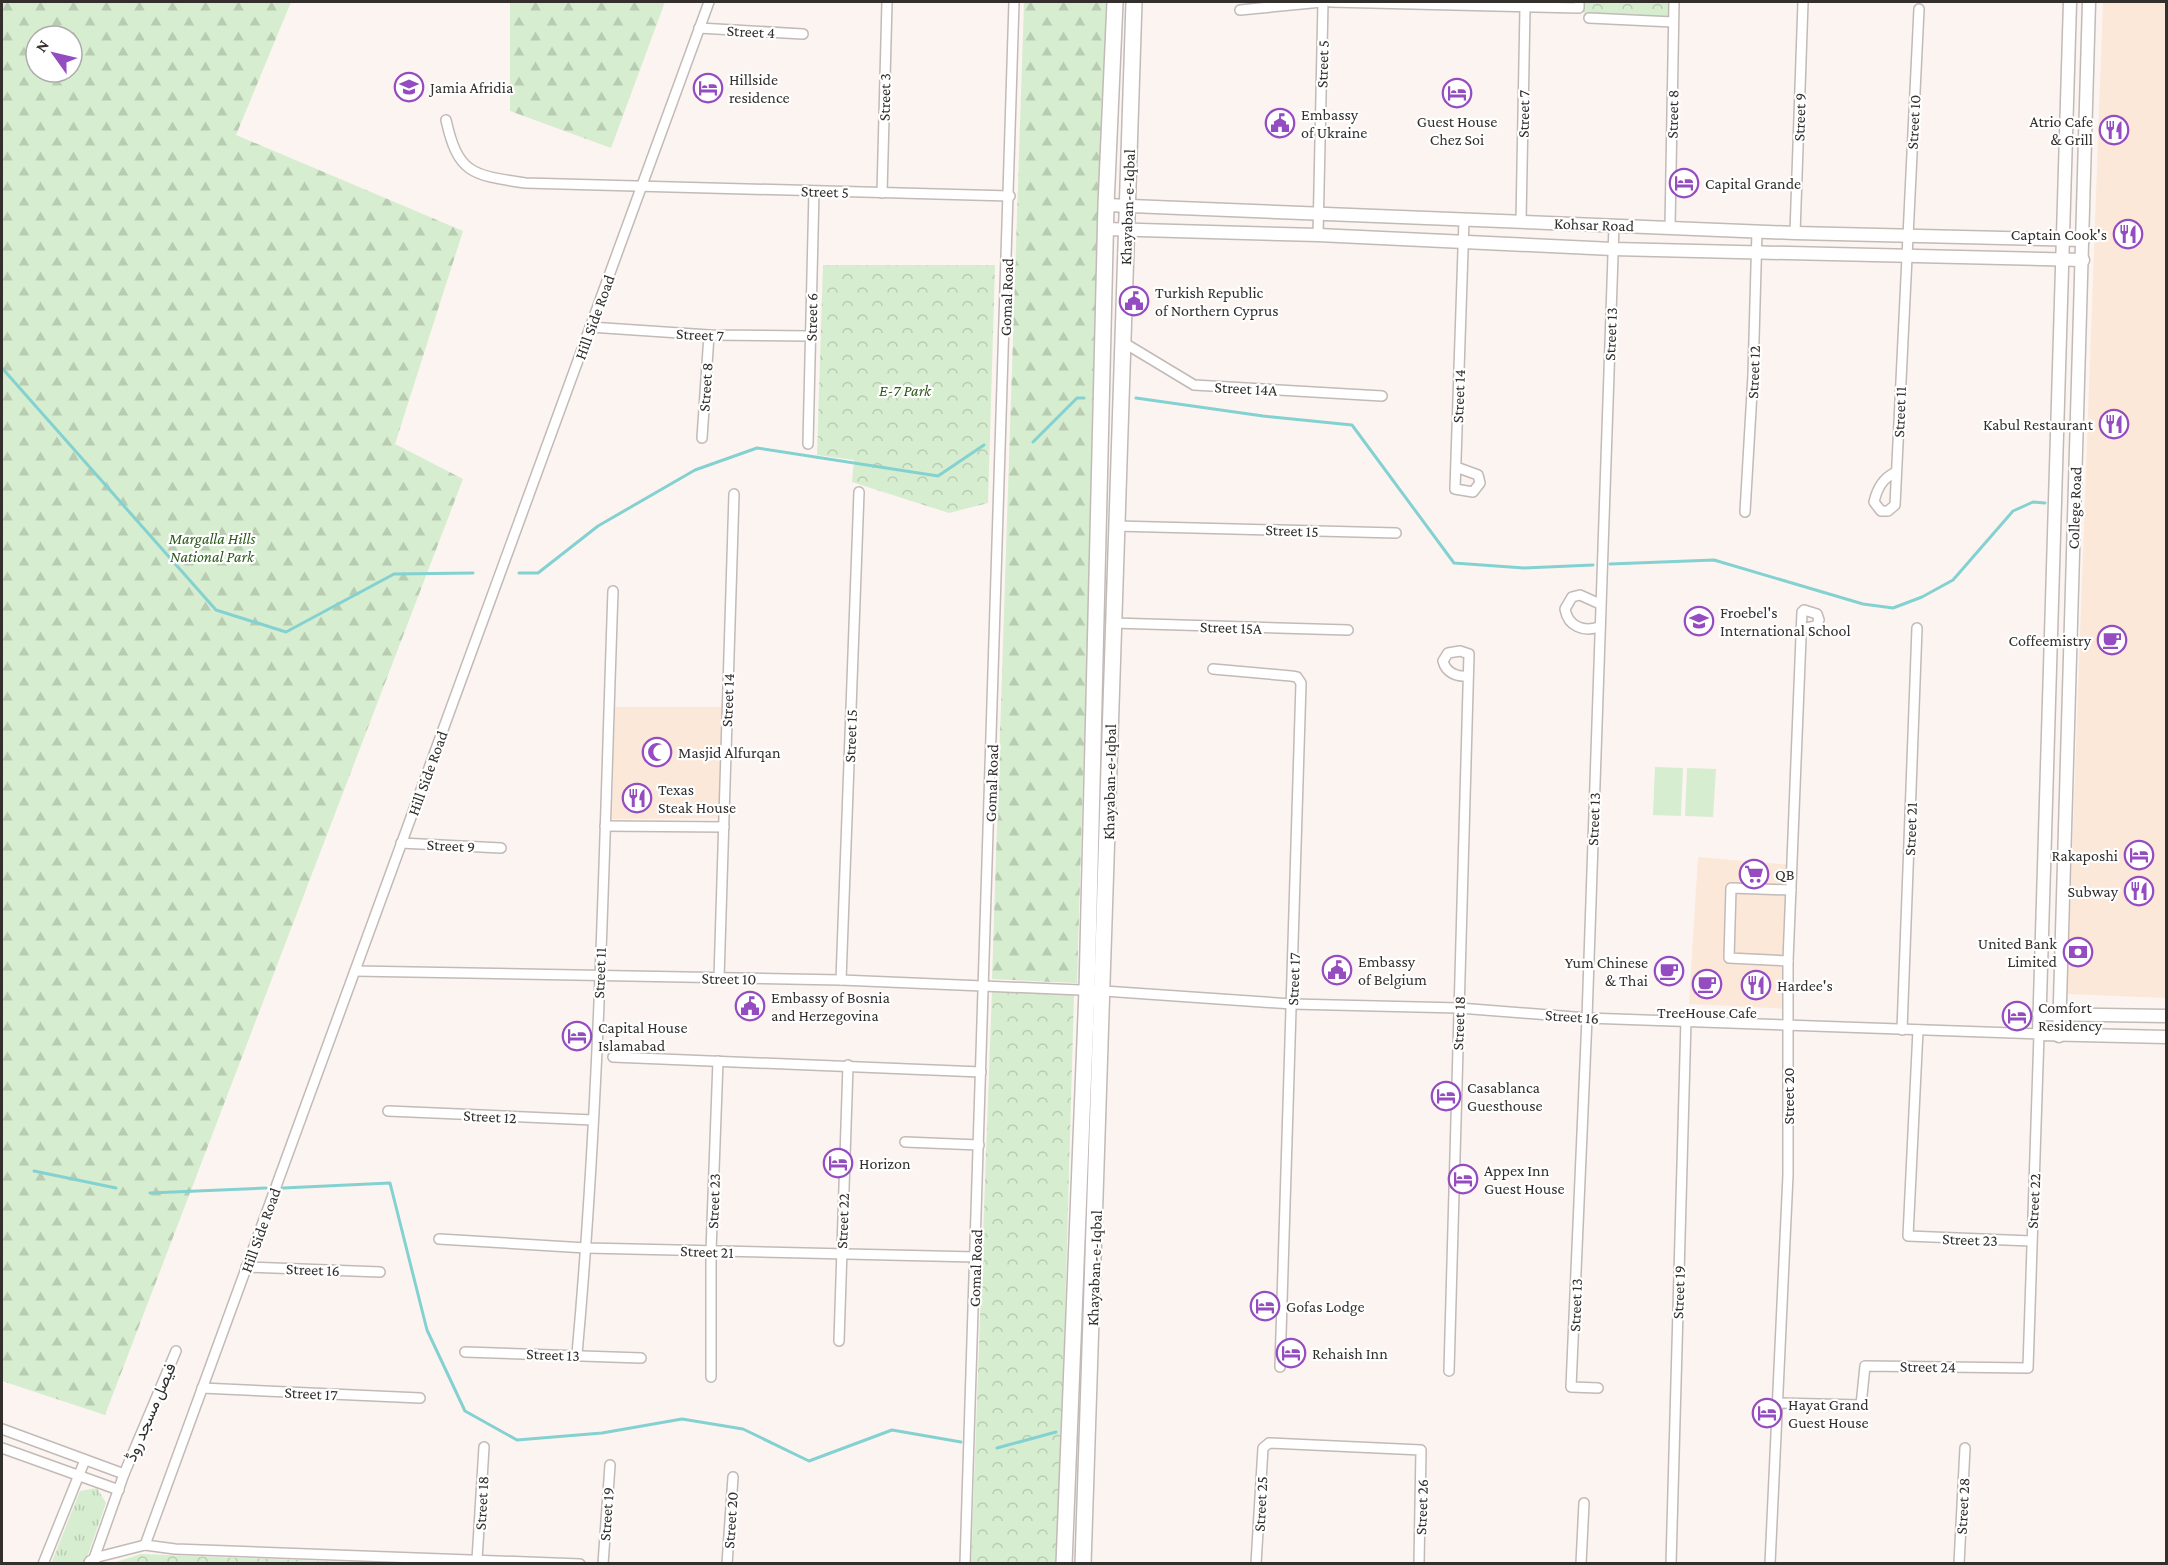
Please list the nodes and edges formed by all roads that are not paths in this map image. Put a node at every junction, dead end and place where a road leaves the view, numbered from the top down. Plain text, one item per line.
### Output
1 (709, 2) edge
2 (887, 2) edge
3 (1014, 2) edge
4 (1115, 2) edge
5 (1134, 2) edge
6 (1323, 2) edge
7 (1330, 2) edge
8 (1579, 2) edge
9 (1674, 2) edge
10 (1803, 2) edge
11 (2070, 2) edge
12 (2089, 2) edge
13 (1413, 3) edge
14 (1525, 8) junction
15 (1919, 9) dead end
16 (1240, 10) dead end
17 (1589, 18) dead end
18 (1673, 22) junction
19 (699, 28) junction
20 (803, 34) dead end
21 (446, 120) dead end
22 (641, 186) junction
23 (814, 191) junction
24 (882, 193) junction
25 (1010, 196) junction
26 (1106, 205) junction
27 (1127, 207) junction
28 (1317, 213) junction
29 (1464, 219) junction
30 (1521, 221) junction
31 (1614, 226) junction
32 (1670, 227) junction
33 (1106, 229) junction
34 (1128, 229) junction
35 (1757, 231) junction
36 (1795, 233) junction
37 (1907, 234) junction
38 (1318, 235) junction
39 (2064, 239) junction
40 (2083, 240) junction
41 (1464, 241) junction
42 (1613, 249) junction
43 (1756, 253) junction
44 (1905, 255) junction
45 (2064, 260) junction
46 (2083, 260) junction
47 (590, 327) junction
48 (709, 335) junction
49 (810, 336) junction
50 (1121, 341) junction
51 (1382, 396) dead end
52 (702, 438) dead end
53 (808, 444) dead end
54 (1456, 467) dead end
55 (1894, 473) dead end
56 (859, 492) dead end
57 (734, 494) dead end
58 (1744, 512) dead end
59 (1116, 526) junction
60 (1396, 533) dead end
61 (613, 591) dead end
62 (1600, 604) junction
63 (1113, 623) junction
64 (1599, 627) junction
65 (1917, 628) dead end
66 (1801, 629) dead end
67 (1348, 630) dead end
68 (1213, 669) dead end
69 (1468, 676) dead end
70 (605, 826) junction
71 (724, 827) junction
72 (401, 843) junction
73 (501, 848) dead end
74 (1791, 890) junction
75 (1788, 961) junction
76 (354, 971) junction
77 (599, 974) junction
78 (718, 978) junction
79 (841, 980) junction
80 (984, 986) junction
81 (1087, 990) junction
82 (1104, 991) junction
83 (1292, 1004) junction
84 (1459, 1008) junction
85 (2039, 1014) junction
86 (2059, 1014) junction
87 (2166, 1016) edge
88 (1587, 1018) junction
89 (1686, 1020) junction
90 (1788, 1023) junction
91 (1902, 1030) junction
92 (1918, 1030) junction
93 (2040, 1034) junction
94 (2059, 1036) junction
95 (2166, 1037) edge
96 (613, 1057) dead end
97 (718, 1062) junction
98 (848, 1065) junction
99 (981, 1072) junction
100 (388, 1111) dead end
101 (593, 1120) junction
102 (905, 1142) dead end
103 (979, 1144) junction
104 (439, 1239) dead end
105 (2031, 1241) junction
106 (586, 1248) junction
107 (711, 1251) junction
108 (841, 1255) junction
109 (975, 1257) junction
110 (246, 1267) junction
111 (380, 1272) dead end
112 (839, 1341) dead end
113 (176, 1351) dead end
114 (465, 1352) dead end
115 (577, 1354) junction
116 (640, 1358) dead end
117 (1280, 1367) dead end
118 (2028, 1368) joint
119 (1449, 1371) dead end
120 (711, 1377) dead end
121 (202, 1388) junction
122 (1598, 1388) dead end
123 (420, 1398) dead end
124 (1776, 1402) junction
125 (2, 1430) edge
126 (484, 1447) dead end
127 (2, 1448) edge
128 (1965, 1448) dead end
129 (1421, 1450) joint
130 (85, 1460) junction
131 (610, 1464) dead end
132 (124, 1474) junction
133 (78, 1476) junction
134 (733, 1477) dead end
135 (119, 1490) junction
136 (1584, 1503) dead end
137 (145, 1545) junction
138 (477, 1560) junction
139 (93, 1562) edge
140 (43, 1563) edge
141 (580, 1563) edge
142 (603, 1563) edge
143 (727, 1563) edge
144 (965, 1563) edge
145 (1064, 1563) edge
146 (1083, 1563) edge
147 (1256, 1563) edge
148 (1419, 1563) edge
149 (1581, 1563) edge
150 (1671, 1563) edge
151 (1770, 1563) edge
152 (1959, 1563) edge

1 - 19 street, Hill Side Road
2 - 24 street, Street 3
3 - 25 street, Gomal Road
4 - 26 main road, Khayaban-e-Iqbal
5 - 27 main road, Khayaban-e-Iqbal
6 - 16 street
6 - 28 street, Street 5
7 - 13 street
8 - 14 street
9 - 18 street, Street 8
10 - 36 street, Street 9
11 - 39 street, College Road
12 - 40 street, College Road
13 - 14 street
14 - 30 street, Street 7
15 - 37 street, Street 10
17 - 18 street
18 - 32 street, Street 8
19 - 20 street, Street 4
19 - 22 street, Hill Side Road
21 - 22 street, Street 5
22 - 23 street, Street 5
22 - 47 street, Hill Side Road
23 - 24 street, Street 5
23 - 49 street, Street 6
24 - 25 street, Street 5
25 - 80 street, Gomal Road
26 - 27 street, Kohsar Road
26 - 33 main road, Khayaban-e-Iqbal
27 - 28 street, Kohsar Road
27 - 34 main road, Khayaban-e-Iqbal
28 - 29 street, Kohsar Road
28 - 38 street, Street 5
29 - 30 street, Kohsar Road
29 - 41 street
30 - 31 street, Kohsar Road
31 - 32 street, Kohsar Road
31 - 42 street, Street 13
32 - 35 street, Kohsar Road
33 - 34 street, Kohsar Road
33 - 81 main road, Khayaban-e-Iqbal
34 - 38 street, Kohsar Road
34 - 50 main road, Khayaban-e-Iqbal
35 - 36 street, Kohsar Road
35 - 43 street, Street 12
36 - 37 street, Kohsar Road
37 - 39 street, Kohsar Road
37 - 44 street, Street 10
38 - 41 street, Kohsar Road
39 - 40 street, Kohsar Road
39 - 45 street, College Road
40 - 46 street, College Road
41 - 42 street, Kohsar Road
41 - 54 street, Street 14
42 - 43 street, Kohsar Road
42 - 62 street, Street 13
43 - 44 street, Kohsar Road
43 - 58 street, Street 12
44 - 45 street, Kohsar Road
44 - 55 street, Street 11
45 - 46 street, Kohsar Road
45 - 85 street, College Road
46 - 86 street, College Road
47 - 48 street, Street 7
47 - 72 street, Hill Side Road
48 - 49 street, Street 7
48 - 52 street, Street 8
49 - 53 street, Street 6
50 - 51 street, Street 14A
50 - 59 main road, Khayaban-e-Iqbal
56 - 79 street, Street 15
57 - 71 street, Street 14
59 - 60 street, Street 15
59 - 63 main road, Khayaban-e-Iqbal
61 - 70 street, Street 11
62 - 64 street, Street 13
62 - 64 street
63 - 67 street, Street 15A
63 - 82 main road, Khayaban-e-Iqbal
64 - 88 street, Street 13
65 - 91 street, Street 21
66 - 74 street, Street 20
68 - 83 street, Street 17
69 - 84 street, Street 18
70 - 71 street
70 - 77 street, Street 11
71 - 78 street, Street 14
72 - 73 street, Street 9
72 - 76 street, Hill Side Road
74 - 75 street, Street 20
74 - 75 street
75 - 90 street, Street 20
76 - 77 street, Street 10
76 - 110 street, Hill Side Road
77 - 78 street, Street 10
77 - 101 street, Street 11
78 - 79 street, Street 10
79 - 80 street, Street 10
80 - 81 street, Street 10
80 - 99 street, Gomal Road
81 - 82 street, Street 10
81 - 145 main road, Khayaban-e-Iqbal
82 - 83 street, Street 16
82 - 146 main road, Khayaban-e-Iqbal
83 - 84 street, Street 16
83 - 117 street, Street 17
84 - 88 street, Street 16
84 - 119 street, Street 18
85 - 86 street
85 - 93 street, College Road
86 - 87 street
86 - 94 street, College Road
88 - 89 street, Street 16
88 - 122 street, Street 13
89 - 90 street, Street 16
89 - 150 street, Street 19
90 - 91 street, Street 16
90 - 124 street, Street 20
91 - 92 street, Street 16
92 - 93 street, Street 16
92 - 105 street, Street 23
93 - 94 street
93 - 105 street, Street 22
94 - 95 street
96 - 97 street
97 - 98 street
97 - 107 street, Street 23
98 - 99 street
98 - 108 street, Street 22
99 - 103 street, Gomal Road
100 - 101 street, Street 12
101 - 106 street, Street 11
102 - 103 street
103 - 109 street, Gomal Road
104 - 106 street, Street 21
105 - 118 street, Street 22
106 - 107 street, Street 21
106 - 115 street, Street 11
107 - 108 street, Street 21
107 - 120 street, Street 23
108 - 109 street, Street 21
108 - 112 street, Street 22
109 - 144 street, Gomal Road
110 - 111 street, Street 16
110 - 121 street, Hill Side Road
113 - 132 street, فیصل مسجد روڈ
114 - 115 street, Street 13
115 - 116 street, Street 13
118 - 124 street, Street 24
121 - 123 street, Street 17
121 - 137 street, Hill Side Road
124 - 151 street, Street 20
125 - 130 street, فیصل مسجد روڈ
126 - 138 street, Street 18
127 - 133 street
128 - 152 street, Street 28
129 - 147 street, Street 25
129 - 148 street, Street 26
130 - 132 street, فیصل مسجد روڈ
130 - 133 street
131 - 142 street, Street 19
132 - 135 street, فیصل مسجد روڈ
133 - 135 street
133 - 140 street
134 - 143 street, Street 20
135 - 139 street, فیصل مسجد روڈ
136 - 149 street
137 - 138 street
137 - 139 street
138 - 141 street

